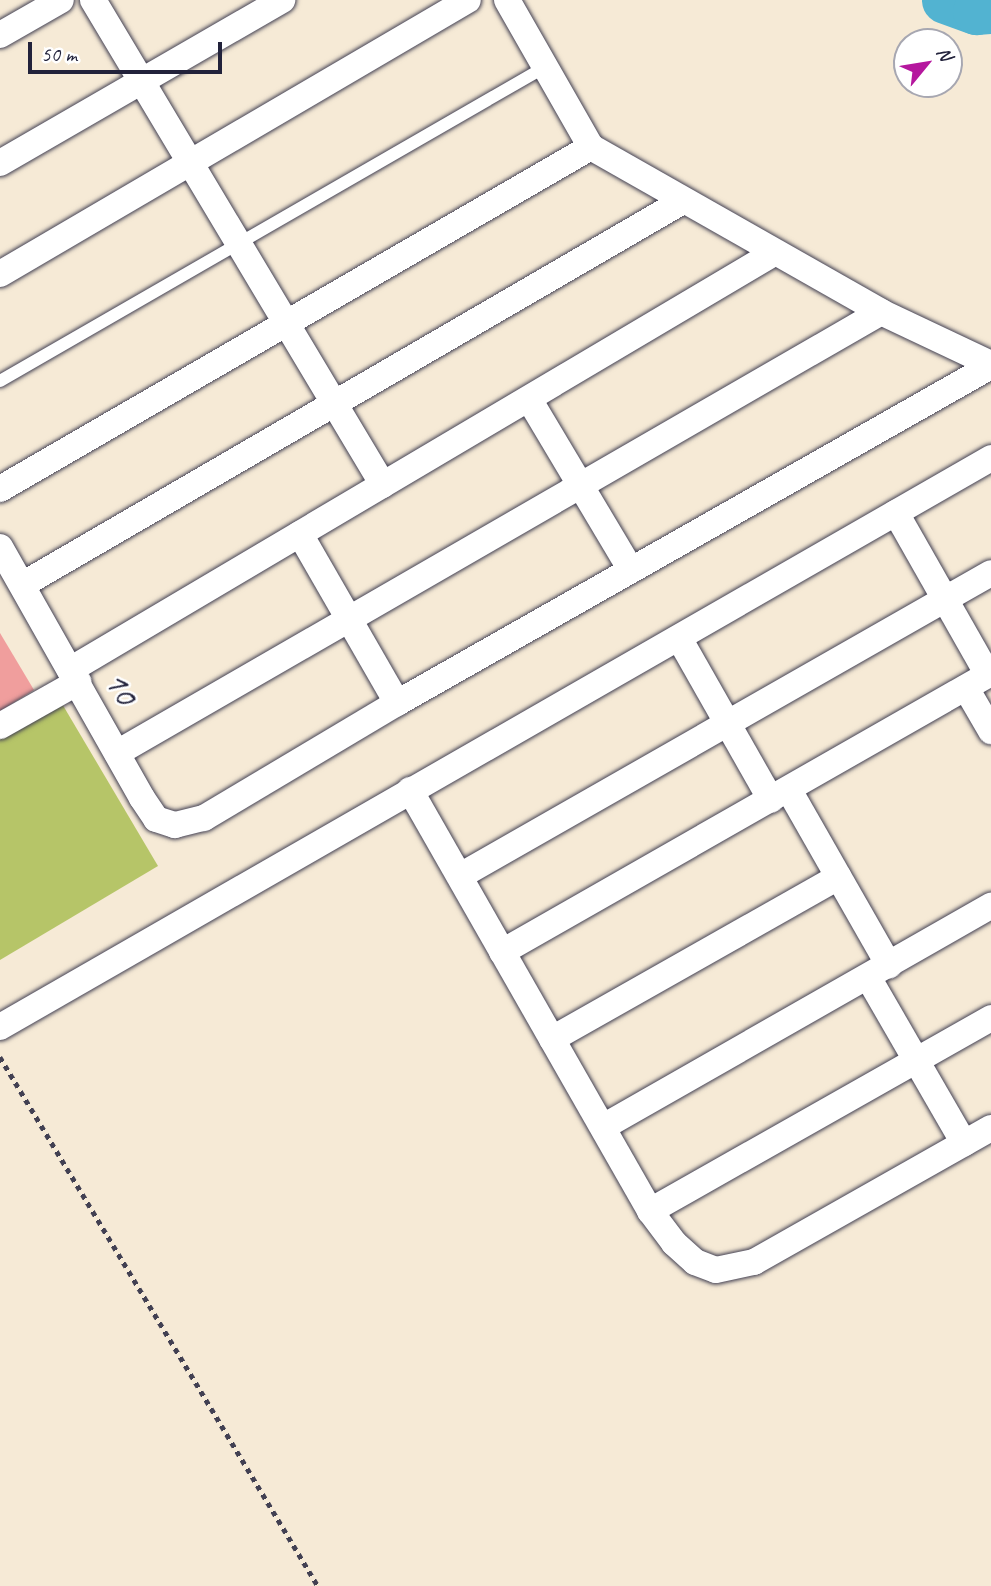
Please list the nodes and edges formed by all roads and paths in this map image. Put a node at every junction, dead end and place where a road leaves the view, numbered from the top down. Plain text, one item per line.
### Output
1 (93, 0) edge
2 (282, 0) edge
3 (468, 0) edge
4 (507, 0) edge
5 (51, 2) edge
6 (0, 35) edge
7 (545, 67) junction
8 (141, 82) junction
9 (591, 147) junction
10 (191, 162) junction
11 (0, 163) edge
12 (681, 202) junction
13 (239, 243) junction
14 (774, 253) junction
15 (0, 274) edge
16 (881, 312) junction
17 (288, 322) junction
18 (991, 365) edge
19 (0, 380) edge
20 (529, 398) junction
21 (335, 402) junction
22 (991, 458) edge
23 (383, 485) junction
24 (579, 486) junction
25 (0, 489) edge
26 (896, 513) junction
27 (300, 534) junction
28 (0, 547) edge
29 (631, 570) junction
30 (991, 573) edge
31 (22, 584) junction
32 (945, 600) junction
33 (348, 620) junction
34 (679, 638) junction
35 (74, 676) junction
36 (982, 679) edge
37 (397, 703) junction
38 (728, 725) junction
39 (0, 726) edge
40 (991, 731) edge
41 (117, 753) junction
42 (410, 790) junction
43 (780, 795) junction
44 (460, 876) junction
45 (838, 877) junction
46 (991, 906) edge
47 (502, 952) junction
48 (879, 971) junction
49 (991, 1018) edge
50 (0, 1027) edge
51 (552, 1039) junction
52 (0, 1057) edge
53 (916, 1061) junction
54 (603, 1127) junction
55 (991, 1128) edge
56 (964, 1143) junction
57 (650, 1211) junction
58 (318, 1586) edge

1 - 8 street
2 - 8 street
3 - 10 street
4 - 7 street
5 - 6 street
7 - 9 street
7 - 13 lane
8 - 10 street
8 - 11 street
9 - 12 street
9 - 17 street
10 - 13 street
10 - 15 street
12 - 14 street
12 - 21 street
13 - 17 street
13 - 19 lane
14 - 16 street
14 - 20 street
16 - 18 street
16 - 24 street
17 - 21 street
17 - 25 street
18 - 29 street
20 - 23 street
20 - 24 street
21 - 23 street
21 - 31 street
22 - 26 street
23 - 27 street
24 - 29 street
24 - 33 street
26 - 32 street
26 - 34 street
27 - 33 street
27 - 35 street
28 - 31 street, 10
29 - 37 street
30 - 32 street
31 - 35 street, 10
32 - 36 street
32 - 38 street
33 - 37 street
33 - 41 street
34 - 38 street
34 - 42 street
35 - 39 street
35 - 41 street, 10
36 - 40 street
36 - 43 street
37 - 41 street, 10
38 - 43 street
38 - 44 street
42 - 44 street
42 - 50 street
43 - 45 street
43 - 47 street
44 - 47 street
45 - 48 street
45 - 51 street
46 - 48 street
47 - 51 street
48 - 53 street
48 - 54 street
49 - 53 street
51 - 54 street
52 - 58 path
53 - 56 street
53 - 57 street
54 - 57 street
55 - 56 street
56 - 57 street

